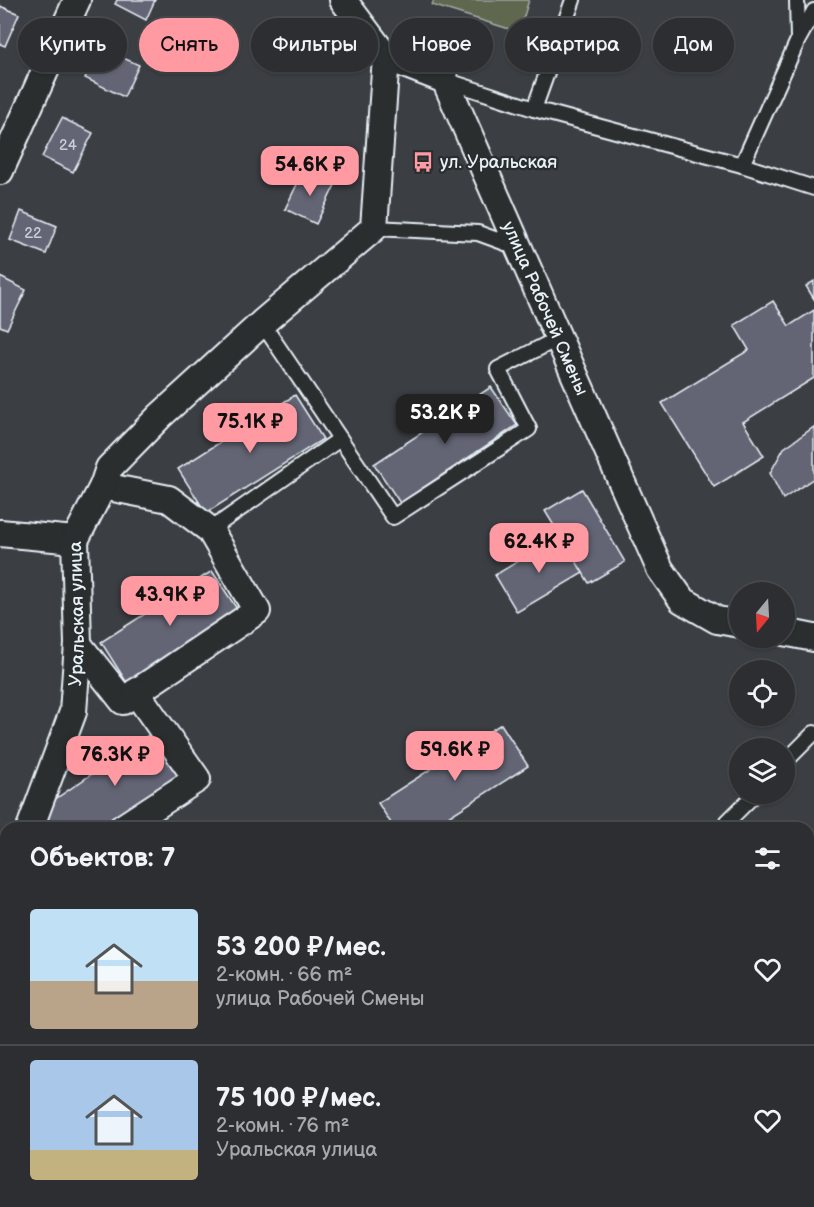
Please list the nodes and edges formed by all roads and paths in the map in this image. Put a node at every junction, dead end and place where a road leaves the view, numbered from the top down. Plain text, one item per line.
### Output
1 (77, 0) edge
2 (343, 0) edge
3 (573, 0) edge
4 (797, 0) edge
5 (814, 11) edge
6 (798, 40) junction
7 (386, 57) junction
8 (446, 80) junction
9 (534, 109) junction
10 (742, 165) junction
11 (0, 171) edge
12 (814, 188) edge
13 (374, 228) junction
14 (519, 248) junction
15 (262, 323) junction
16 (559, 338) junction
17 (340, 439) junction
18 (103, 486) junction
19 (210, 530) junction
20 (0, 533) edge
21 (75, 540) junction
22 (729, 622) edge
23 (795, 634) edge
24 (814, 638) edge
25 (78, 644) junction
26 (136, 692) junction
27 (814, 733) edge
28 (795, 752) edge
29 (745, 804) edge
30 (32, 822) edge
31 (131, 822) edge
32 (728, 822) edge

1 - 11 street
2 - 7 street
3 - 9 lane
4 - 6 lane
5 - 6 lane
6 - 10 lane
7 - 8 street
7 - 13 street
8 - 9 lane
8 - 14 street, улица Рабочей Смены
9 - 10 lane
10 - 12 lane
13 - 14 lane
13 - 15 street, Уральская улица
14 - 16 street, улица Рабочей Смены
15 - 17 lane
15 - 18 street, Уральская улица
16 - 17 lane
16 - 22 street, улица Рабочей Смены
17 - 19 lane
18 - 19 street
18 - 21 street, Уральская улица
19 - 26 street
20 - 21 street
21 - 25 street, Уральская улица
23 - 24 street
25 - 26 street
25 - 30 street, Уральская улица
26 - 31 street
27 - 28 lane
29 - 32 lane

